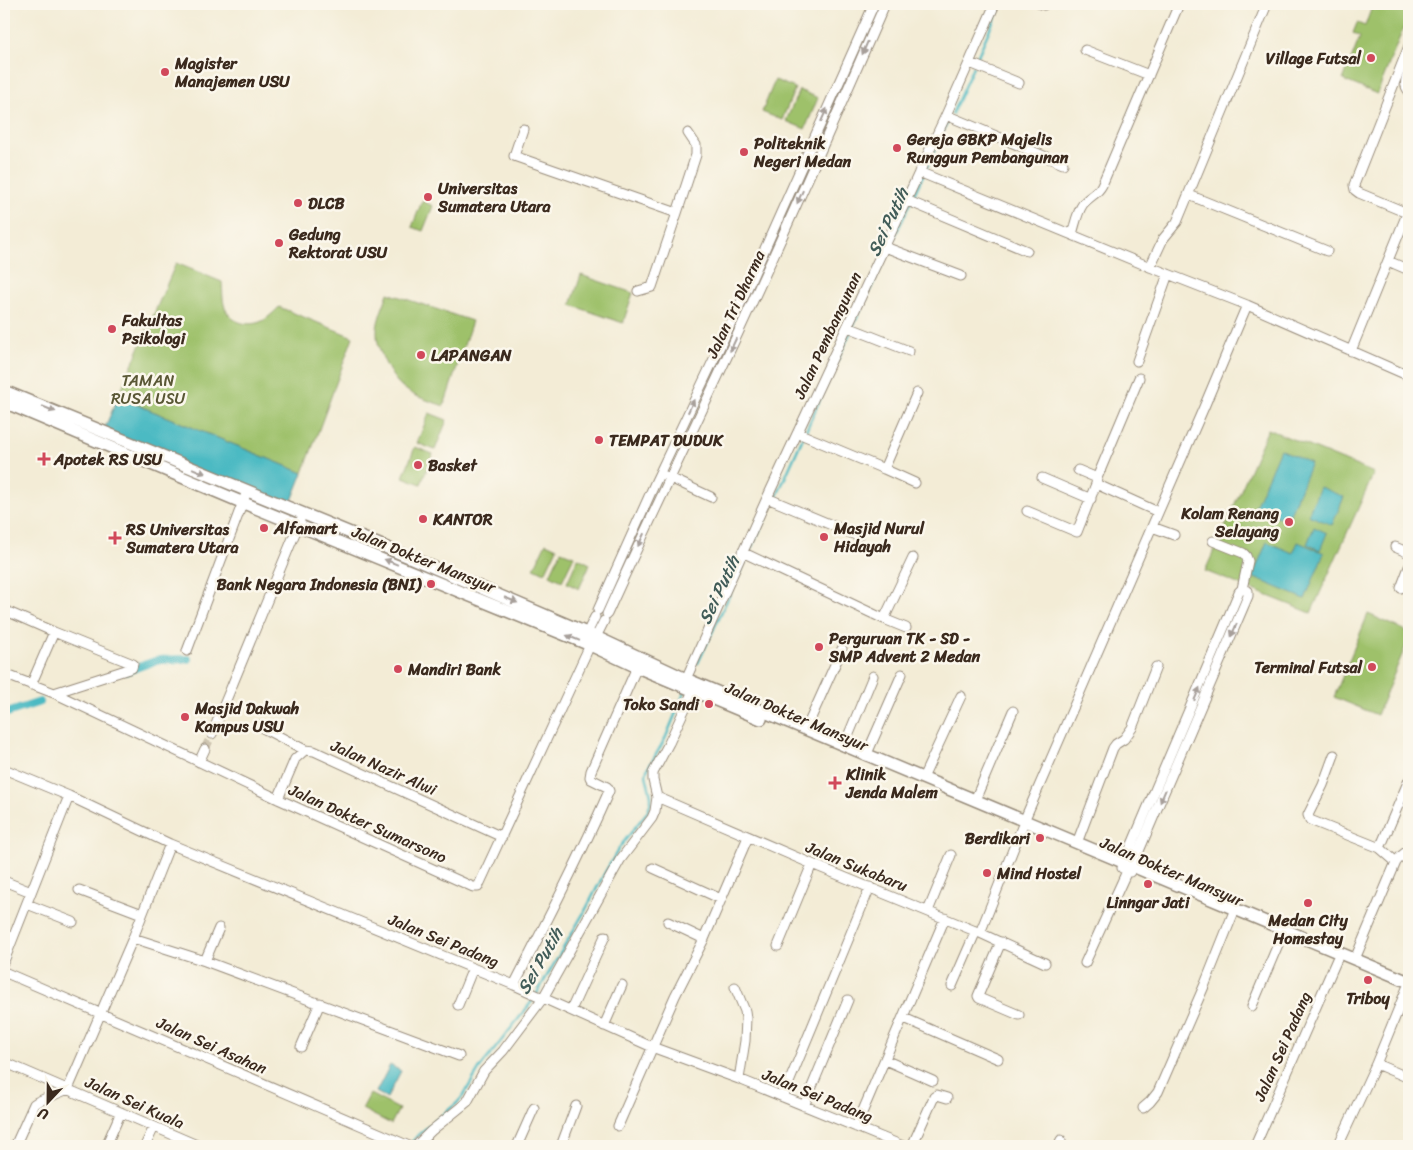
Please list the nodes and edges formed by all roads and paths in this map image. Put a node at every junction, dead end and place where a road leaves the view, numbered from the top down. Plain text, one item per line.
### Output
1 (874, 4) edge
2 (885, 4) edge
3 (995, 4) edge
4 (1178, 4) edge
5 (1267, 4) edge
6 (1409, 46) edge
7 (1086, 50) dead end
8 (972, 63) junction
9 (1409, 71) edge
10 (1149, 74) junction
11 (1019, 83) dead end
12 (1409, 91) edge
13 (949, 116) junction
14 (523, 129) dead end
15 (688, 133) dead end
16 (1063, 164) dead end
17 (922, 174) junction
18 (1188, 195) junction
19 (908, 201) junction
20 (1408, 211) edge
21 (677, 213) junction
22 (1072, 234) junction
23 (887, 248) junction
24 (1027, 251) dead end
25 (1327, 251) dead end
26 (1388, 261) junction
27 (1150, 267) junction
28 (1409, 270) edge
29 (1168, 274) junction
30 (962, 276) dead end
31 (638, 292) dead end
32 (1247, 305) junction
33 (850, 328) junction
34 (909, 351) dead end
35 (1352, 351) junction
36 (1137, 361) dead end
37 (1408, 373) edge
38 (1139, 378) dead end
39 (4, 391) edge
40 (918, 393) dead end
41 (4, 402) edge
42 (802, 435) junction
43 (101, 437) junction
44 (884, 469) junction
45 (1078, 470) dead end
46 (659, 473) junction
47 (669, 478) junction
48 (1042, 478) dead end
49 (1097, 481) junction
50 (915, 483) dead end
51 (247, 491) junction
52 (711, 497) dead end
53 (1091, 499) junction
54 (772, 500) junction
55 (243, 502) junction
56 (289, 508) junction
57 (1026, 511) dead end
58 (1158, 512) junction
59 (303, 514) junction
60 (640, 516) junction
61 (284, 520) junction
62 (650, 521) junction
63 (298, 525) junction
64 (1152, 527) junction
65 (858, 536) dead end
66 (1174, 536) dead end
67 (1213, 541) dead end
68 (1395, 548) dead end
69 (747, 554) junction
70 (1409, 554) edge
71 (912, 558) dead end
72 (1409, 567) edge
73 (1401, 588) dead end
74 (4, 610) edge
75 (884, 619) junction
76 (906, 628) dead end
77 (54, 632) junction
78 (591, 638) junction
79 (842, 649) dead end
80 (187, 651) dead end
81 (637, 667) junction
82 (1156, 667) dead end
83 (4, 674) edge
84 (902, 674) dead end
85 (873, 676) dead end
86 (689, 684) junction
87 (31, 686) junction
88 (54, 693) junction
89 (961, 696) dead end
90 (1013, 711) dead end
91 (259, 726) dead end
92 (806, 729) junction
93 (212, 734) tunnel mouth
94 (844, 746) junction
95 (205, 749) tunnel mouth
96 (305, 750) junction
97 (866, 756) junction
98 (1334, 756) dead end
99 (199, 762) junction
100 (4, 769) edge
101 (923, 778) junction
102 (1409, 780) edge
103 (69, 796) junction
104 (657, 797) junction
105 (278, 799) junction
106 (975, 800) junction
107 (1023, 824) junction
108 (748, 836) junction
109 (502, 837) junction
110 (1076, 843) junction
111 (170, 844) junction
112 (1380, 848) junction
113 (1409, 852) edge
114 (951, 855) dead end
115 (1396, 862) junction
116 (812, 864) junction
117 (653, 868) dead end
118 (1127, 868) junction
119 (4, 881) edge
120 (870, 887) junction
121 (79, 890) dead end
122 (31, 892) junction
123 (721, 899) junction
124 (26, 904) junction
125 (928, 911) junction
126 (1233, 912) junction
127 (142, 914) junction
128 (945, 918) junction
129 (73, 922) dead end
130 (668, 922) dead end
131 (219, 928) dead end
132 (978, 932) junction
133 (1282, 935) junction
134 (606, 936) dead end
135 (133, 938) junction
136 (704, 939) junction
137 (1001, 942) junction
138 (778, 946) dead end
139 (1337, 959) junction
140 (1355, 959) junction
141 (4, 961) edge
142 (205, 961) junction
143 (1045, 963) dead end
144 (1085, 963) dead end
145 (473, 968) junction
146 (4, 972) edge
147 (514, 985) junction
148 (622, 985) dead end
149 (735, 986) dead end
150 (952, 986) dead end
151 (1409, 986) edge
152 (539, 996) junction
153 (848, 1000) dead end
154 (320, 1003) junction
155 (458, 1005) dead end
156 (1252, 1006) dead end
157 (571, 1010) junction
158 (101, 1013) junction
159 (1019, 1015) dead end
160 (904, 1018) junction
161 (604, 1026) junction
162 (301, 1047) dead end
163 (652, 1047) junction
164 (459, 1056) dead end
165 (998, 1059) dead end
166 (885, 1060) junction
167 (4, 1062) edge
168 (1376, 1064) junction
169 (1409, 1078) edge
170 (739, 1079) junction
171 (933, 1081) dead end
172 (68, 1089) junction
173 (783, 1097) junction
174 (947, 1098) dead end
175 (576, 1106) dead end
176 (804, 1106) junction
177 (534, 1108) dead end
178 (1143, 1108) dead end
179 (121, 1112) junction
180 (618, 1126) dead end
181 (154, 1127) junction
182 (856, 1127) junction
183 (406, 1145) edge
184 (15, 1146) edge
185 (106, 1146) edge
186 (145, 1146) edge
187 (199, 1146) edge
188 (416, 1146) edge
189 (518, 1146) edge
190 (561, 1146) edge
191 (903, 1146) edge
192 (912, 1146) edge
193 (1255, 1146) edge
194 (1338, 1146) edge

46 -> 1 street, Jalan Tri Dharma
2 -> 47 street, Jalan Tri Dharma
3 - 8 street, Jalan Pembangunan
4 - 10 street
5 - 18 street
6 - 20 street
7 - 10 street
8 - 11 street
8 - 13 street, Jalan Pembangunan
9 - 12 street
10 - 22 street
13 - 16 street
13 - 17 street, Jalan Pembangunan
14 - 21 street
15 - 21 street
17 - 19 street, Jalan Pembangunan
17 - 22 street
18 - 25 street
18 - 27 street
19 - 23 street, Jalan Pembangunan
19 - 24 street
20 - 26 street
21 - 31 street
22 - 27 street
23 - 30 street
23 - 33 street, Jalan Pembangunan
26 - 28 street
26 - 35 street
27 - 29 street
29 - 32 street
29 - 36 street
32 - 35 street
32 - 58 street
33 - 34 street
33 - 42 street, Jalan Pembangunan
35 - 37 street
38 - 49 street
39 -> 43 main road, Jalan Dokter Mansyur
40 - 44 street
41 - 43 main road, Jalan Dokter Mansyur
42 - 44 street
42 - 54 street, Jalan Pembangunan
43 -> 51 main road, Jalan Dokter Mansyur
43 - 55 main road, Jalan Dokter Mansyur
44 - 50 street
45 - 49 street
46 - 47 street
46 - 60 street, Jalan Tri Dharma
47 - 52 street
47 - 62 street, Jalan Tri Dharma
48 - 53 street
49 - 53 street
49 - 58 street
51 - 55 street
51 - 56 main road, Jalan Dokter Mansyur
53 - 57 street
54 - 65 street
54 - 69 street, Jalan Pembangunan
55 - 61 main road, Jalan Dokter Mansyur
55 - 80 street
56 - 59 main road, Jalan Dokter Mansyur
56 - 61 street
58 - 64 street
59 - 63 street
59 -> 78 main road, Jalan Dokter Mansyur
60 - 62 street
60 - 78 street, Jalan Tri Dharma
61 - 63 main road, Jalan Dokter Mansyur
62 -> 78 street, Jalan Tri Dharma
78 -> 63 main road, Jalan Dokter Mansyur
63 - 93 street
64 - 66 street
64 - 107 street
67 - 118 street
68 - 70 street
69 - 75 street
69 - 86 street, Jalan Pembangunan
71 - 75 street
72 - 73 street
74 - 77 street
75 - 76 street
77 - 87 street
77 - 88 street
78 - 81 main road, Jalan Dokter Mansyur
78 - 86 main road, Jalan Dokter Mansyur
78 - 109 street, Jalan Dokter Sumarsono
79 - 92 street
81 - 86 main road, Jalan Dokter Mansyur
81 - 147 street
82 - 110 street
83 - 87 street, Jalan Dokter Sumarsono
84 - 97 street
85 - 94 street
86 - 92 main road, Jalan Dokter Mansyur
86 - 104 street, Jalan Pembangunan
86 - 107 main road, Jalan Dokter Mansyur
87 - 88 street, Jalan Dokter Sumarsono
88 - 99 street, Jalan Dokter Sumarsono
89 - 101 street
90 - 106 street
91 - 96 street
92 - 94 main road, Jalan Dokter Mansyur
94 - 97 main road, Jalan Dokter Mansyur
95 - 99 street
96 - 105 street, Jalan Nazir Alwi
96 - 109 street, Jalan Nazir Alwi
97 - 101 main road, Jalan Dokter Mansyur
98 - 112 street
99 - 105 street, Jalan Dokter Sumarsono
100 - 103 street, Jalan Sei Padang
101 - 106 main road, Jalan Dokter Mansyur
102 - 112 street
103 - 111 street, Jalan Sei Padang
103 - 122 street
104 - 108 street, Jalan Sukabaru
104 - 152 street
105 - 109 street, Jalan Dokter Sumarsono
106 - 107 main road, Jalan Dokter Mansyur
107 - 110 main road, Jalan Dokter Mansyur
107 - 118 main road, Jalan Dokter Mansyur
107 - 132 street
108 - 116 street, Jalan Sukabaru
108 - 123 street
110 - 118 main road, Jalan Dokter Mansyur
111 - 127 street
111 - 145 street, Jalan Sei Padang
112 - 115 street
113 - 115 street
114 - 125 street
115 - 140 street
116 - 120 street, Jalan Sukabaru
116 - 138 street
117 - 123 street
118 - 126 main road, Jalan Dokter Mansyur
118 - 144 street
119 - 122 street
120 - 125 street, Jalan Sukabaru
120 - 173 street
121 - 127 street
122 - 124 street
123 - 136 street
124 - 129 street
124 - 141 street
125 - 128 street, Jalan Sukabaru
126 - 133 main road, Jalan Dokter Mansyur
126 - 140 main road, Jalan Dokter Mansyur
126 - 178 street
127 - 135 street
128 - 132 street, Jalan Sukabaru
128 - 160 street
130 - 136 street
131 - 142 street
132 - 137 street, Jalan Sukabaru
132 - 150 street
133 - 139 main road, Jalan Dokter Mansyur
133 - 156 street
134 - 157 street
135 - 142 street
135 - 158 street
136 - 163 street
137 - 143 street, Jalan Sukabaru
137 - 159 street
139 - 151 main road, Jalan Dokter Mansyur
139 - 193 street, Jalan Sei Padang
140 - 151 main road, Jalan Dokter Mansyur
142 - 154 street
145 - 147 street, Jalan Sei Padang
145 - 155 street
146 - 158 street, Jalan Sei Asahan
147 - 152 street, Jalan Sei Padang
148 - 161 street
149 - 170 street
151 - 168 street
152 - 157 street, Jalan Sei Padang
152 - 188 street
153 - 176 street
154 - 162 street
154 - 164 street
157 - 161 street, Jalan Sei Padang
158 - 172 street
158 - 183 street, Jalan Sei Asahan
160 - 165 street
160 - 166 street
161 - 163 street, Jalan Sei Padang
163 - 170 street, Jalan Sei Padang
163 - 180 street
166 - 171 street
166 - 182 street
167 - 172 street, Jalan Sei Kuala
168 - 169 street
168 - 194 street
170 - 173 street, Jalan Sei Padang
172 - 179 street, Jalan Sei Kuala
172 - 184 street
173 - 176 street, Jalan Sei Padang
174 - 192 street
175 - 190 street
176 - 182 street, Jalan Sei Padang
177 - 189 street
179 - 181 street, Jalan Sei Kuala
179 - 185 street
181 - 186 street
181 - 187 street, Jalan Sei Kuala
182 - 191 street, Jalan Sei Padang

